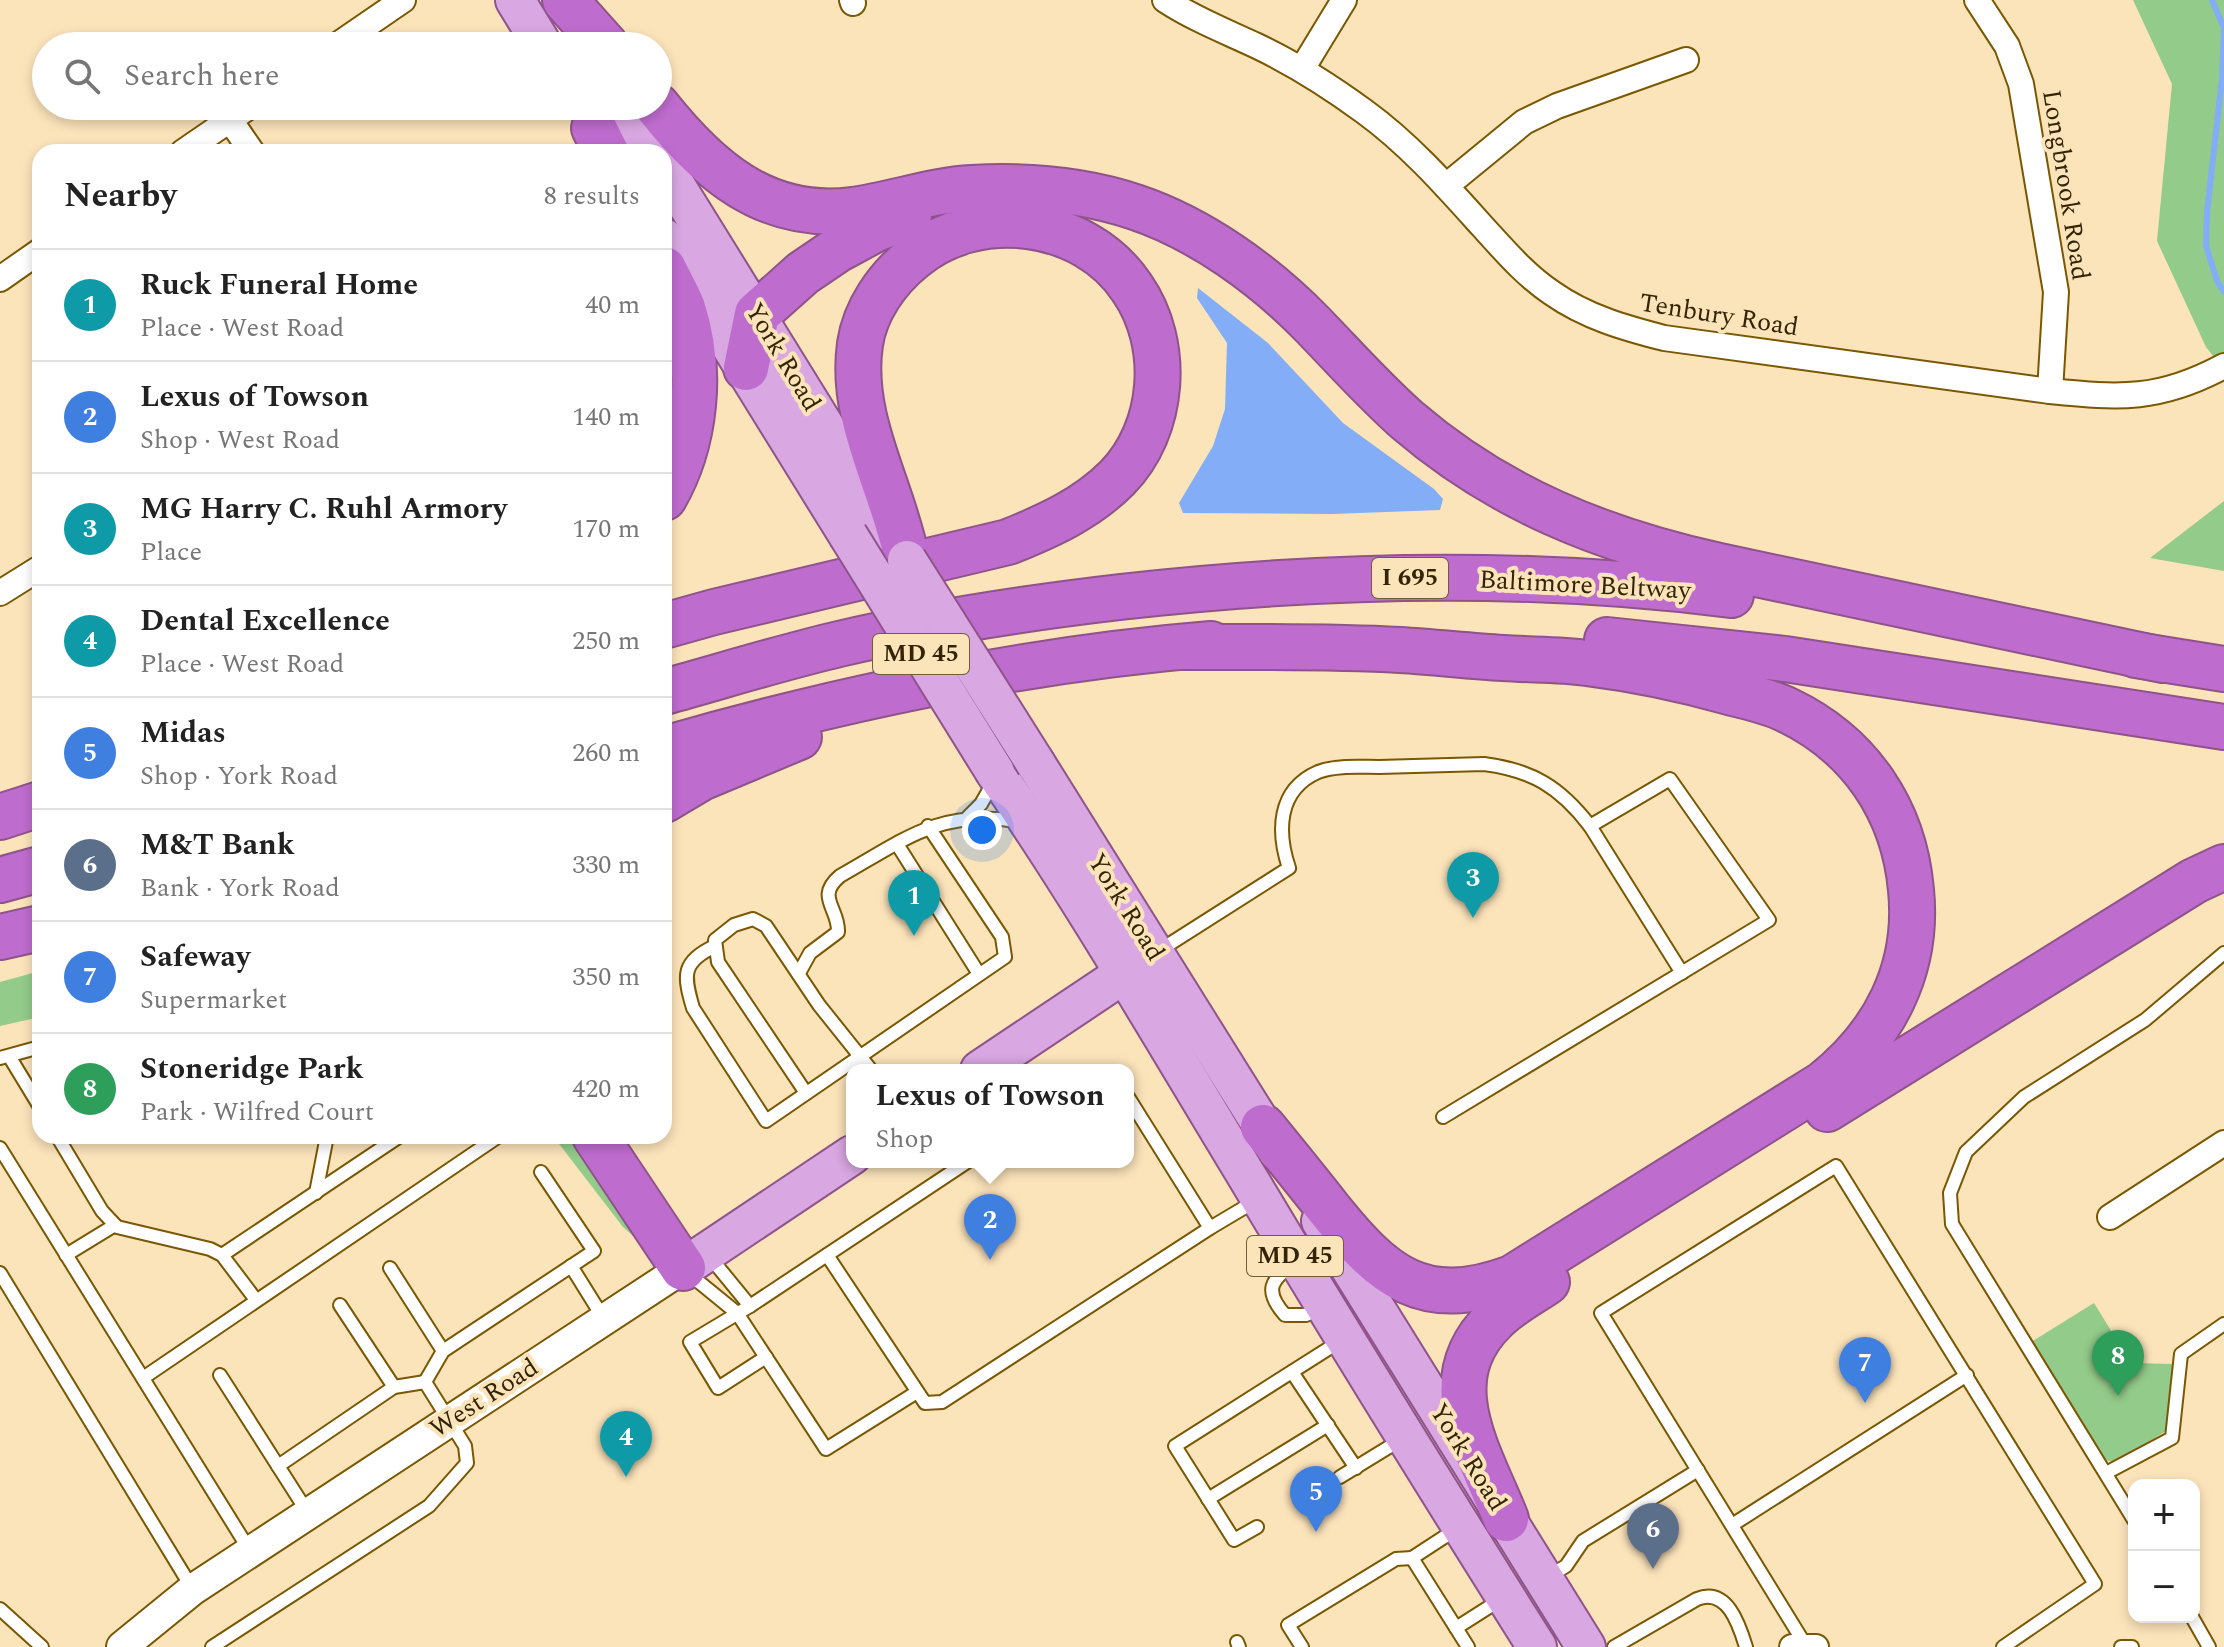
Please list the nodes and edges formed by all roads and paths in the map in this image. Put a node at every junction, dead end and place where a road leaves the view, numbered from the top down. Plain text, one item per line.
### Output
1 (403, 0) edge
2 (515, 0) edge
3 (562, 0) edge
4 (1165, 0) edge
5 (1344, 0) edge
6 (1977, 0) edge
7 (356, 32) edge
8 (534, 32) edge
9 (580, 32) edge
10 (593, 32) edge
11 (1686, 60) dead end
12 (1302, 69) junction
13 (230, 120) edge
14 (242, 120) edge
15 (669, 120) edge
16 (603, 129) edge
17 (195, 144) edge
18 (250, 144) edge
19 (636, 144) edge
20 (672, 180) edge
21 (1446, 186) junction
22 (1040, 189) junction
23 (672, 251) edge
24 (32, 257) edge
25 (0, 279) edge
26 (672, 285) edge
27 (757, 314) junction
28 (2224, 366) edge
29 (746, 368) junction
30 (2050, 391) junction
31 (672, 484) edge
32 (898, 539) junction
33 (32, 573) edge
34 (0, 593) edge
35 (672, 624) edge
36 (1183, 647) junction
37 (2163, 660) junction
38 (1023, 665) junction
39 (2224, 669) edge
40 (672, 690) edge
41 (2224, 727) edge
42 (672, 747) edge
43 (995, 772) junction
44 (672, 795) edge
45 (32, 807) edge
46 (0, 817) edge
47 (968, 817) junction
48 (1030, 823) junction
49 (928, 826) junction
50 (1590, 826) junction
51 (897, 844) junction
52 (2224, 867) edge
53 (32, 871) edge
54 (0, 880) edge
55 (32, 930) edge
56 (0, 937) edge
57 (715, 946) junction
58 (32, 950) edge
59 (2224, 953) edge
60 (0, 956) edge
61 (1140, 963) junction
62 (799, 973) junction
63 (1682, 973) junction
64 (979, 974) junction
65 (32, 1049) edge
66 (859, 1056) junction
67 (4, 1057) edge
68 (848, 1064) edge
69 (866, 1064) edge
70 (989, 1064) edge
71 (846, 1065) edge
72 (806, 1093) junction
73 (32, 1096) edge
74 (1134, 1107) edge
75 (1443, 1117) dead end
76 (1263, 1127) junction
77 (2224, 1143) edge
78 (62, 1144) edge
79 (325, 1144) edge
80 (379, 1144) edge
81 (388, 1144) edge
82 (487, 1144) edge
83 (601, 1144) edge
84 (635, 1144) edge
85 (0, 1148) edge
86 (378, 1151) junction
87 (846, 1159) edge
88 (958, 1168) edge
89 (541, 1172) dead end
90 (316, 1193) junction
91 (1260, 1199) junction
92 (2110, 1217) dead end
93 (115, 1225) junction
94 (1210, 1228) junction
95 (66, 1255) junction
96 (222, 1255) junction
97 (827, 1255) junction
98 (694, 1260) junction
99 (571, 1266) junction
100 (390, 1268) dead end
101 (0, 1273) edge
102 (4, 1291) edge
103 (256, 1300) junction
104 (340, 1305) dead end
105 (750, 1306) junction
106 (737, 1313) junction
107 (604, 1319) junction
108 (2224, 1324) edge
109 (1387, 1326) junction
110 (1345, 1338) junction
111 (443, 1351) junction
112 (766, 1357) junction
113 (1292, 1372) junction
114 (220, 1375) dead end
115 (1967, 1375) junction
116 (143, 1378) junction
117 (425, 1382) junction
118 (394, 1387) junction
119 (917, 1392) junction
120 (450, 1421) junction
121 (1328, 1425) junction
122 (1405, 1437) junction
123 (278, 1466) junction
124 (1356, 1468) junction
125 (1698, 1470) junction
126 (2106, 1473) junction
127 (1340, 1477) dead end
128 (1208, 1499) junction
129 (2128, 1510) edge
130 (308, 1513) junction
131 (1506, 1519) junction
132 (1732, 1525) junction
133 (1460, 1526) junction
134 (1257, 1527) dead end
135 (250, 1551) junction
136 (1412, 1558) junction
137 (1544, 1579) junction
138 (192, 1590) junction
139 (1505, 1597) junction
140 (0, 1609) edge
141 (2195, 1623) edge
142 (1456, 1628) junction
143 (1806, 1646) edge
144 (42, 1647) edge
145 (122, 1647) edge
146 (212, 1647) edge
147 (1302, 1647) edge
148 (1468, 1647) edge
149 (1537, 1647) edge
150 (1586, 1647) edge
151 (1614, 1647) edge
152 (1746, 1647) edge
153 (1792, 1647) edge
154 (1816, 1647) edge
155 (2003, 1647) edge
156 (2121, 1647) edge
157 (2132, 1647) edge
158 (2209, 1647) edge

1 - 7 street
2 - 8 main road
3 - 9 main road
3 - 10 highway
4 - 12 street, Tenbury Road
5 - 12 street
6 - 30 street, Longbrook Road
11 - 21 street
12 - 21 street, Tenbury Road
13 - 17 street
14 - 18 street
15 - 22 highway
16 - 19 main road
20 - 27 main road, York Road / MD 45
21 - 30 street, Tenbury Road
22 - 27 highway
22 - 37 highway
23 - 29 main road, York Road / MD 45
24 - 25 street
26 - 31 highway
27 - 29 highway
27 - 32 main road, York Road / MD 45
28 - 30 street, Tenbury Road
29 - 43 main road, York Road / MD 45, bridge
32 - 35 highway
32 - 61 main road, York Road / MD 45, bridge
33 - 34 street
36 - 38 highway, Baltimore Beltway / I 695
36 - 41 highway, Baltimore Beltway / I 695
36 - 76 highway
37 - 39 highway, Baltimore Beltway / I 695
37 - 40 highway, Baltimore Beltway / I 695
38 - 42 highway, Baltimore Beltway / I 695
38 - 44 highway
43 - 47 lane
43 - 48 main road, York Road / MD 45
45 - 46 highway
47 - 48 lane
47 - 49 lane
48 - 61 main road, York Road / MD 45
49 - 51 lane
49 - 64 lane
50 - 61 lane
50 - 63 lane
50 - 63 lane
51 - 62 lane
51 - 64 lane
52 - 131 highway
53 - 54 highway
55 - 56 highway
57 - 62 lane
57 - 72 lane
57 - 72 lane
58 - 60 highway
59 - 126 lane
61 - 70 main road
61 - 76 main road, York Road / MD 45
61 - 91 main road, York Road / MD 45
62 - 66 lane
63 - 75 lane
64 - 66 lane
65 - 67 lane
66 - 68 lane
66 - 69 lane
67 - 73 lane
71 - 72 lane
74 - 94 lane
76 - 109 main road, York Road / MD 45
77 - 92 street
78 - 93 lane
79 - 90 lane
80 - 86 lane
81 - 86 lane
82 - 103 lane
83 - 98 highway
84 - 98 highway
85 - 95 lane
86 - 90 lane
87 - 98 main road, West Road
88 - 97 lane
89 - 99 lane
90 - 96 lane
91 - 94 lane
91 - 109 main road
91 - 110 main road, York Road / MD 45
93 - 95 lane
93 - 96 lane
94 - 119 lane
95 - 116 lane
96 - 103 lane
97 - 105 lane
97 - 119 lane
98 - 105 lane
98 - 106 lane
98 - 107 street, West Road
99 - 107 lane
99 - 111 lane
100 - 111 lane
101 - 102 lane
102 - 138 lane
103 - 116 lane
104 - 118 lane
105 - 106 lane
106 - 112 lane
106 - 112 lane
107 - 120 street, West Road
108 - 126 lane
109 - 131 main road, York Road / MD 45
110 - 113 lane
110 - 122 main road, York Road / MD 45
111 - 117 lane
112 - 119 lane
113 - 121 lane
113 - 128 lane
114 - 123 lane
115 - 125 lane
115 - 132 lane
115 - 155 lane
116 - 135 lane
117 - 118 lane
117 - 120 lane
118 - 123 lane
120 - 130 street, West Road
120 - 146 lane
121 - 124 lane
121 - 128 lane
122 - 124 lane
122 - 133 main road, York Road / MD 45
123 - 130 lane
124 - 127 lane
125 - 132 lane
125 - 137 lane
126 - 129 lane
128 - 134 lane
130 - 135 street, West Road
131 - 137 main road, York Road / MD 45
132 - 143 lane
133 - 136 lane
133 - 139 main road, York Road / MD 45
135 - 138 street, West Road
136 - 142 lane
136 - 147 lane
137 - 150 main road, York Road / MD 45
138 - 145 street, West Road
139 - 142 lane
139 - 149 main road, York Road / MD 45
140 - 144 lane
141 - 158 lane
142 - 148 lane
143 - 153 street
143 - 154 street
151 - 152 lane
156 - 157 lane

